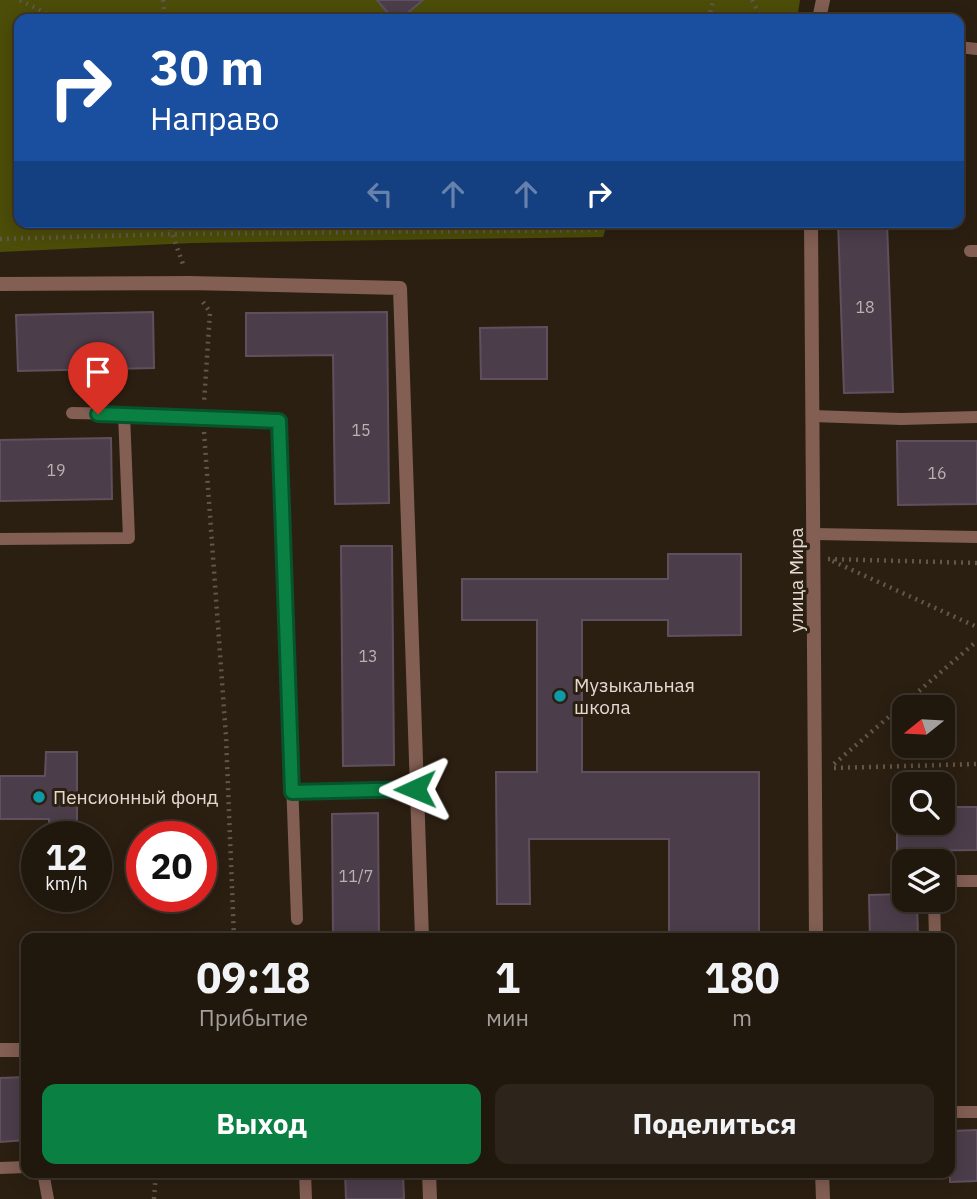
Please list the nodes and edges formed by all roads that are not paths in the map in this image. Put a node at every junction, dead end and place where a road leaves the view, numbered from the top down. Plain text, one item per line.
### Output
1 (811, 228) edge
2 (0, 284) edge
3 (72, 413) dead end
4 (124, 414) junction
5 (812, 416) junction
6 (977, 417) edge
7 (815, 534) junction
8 (977, 537) edge
9 (0, 540) edge
10 (415, 789) junction
11 (292, 792) junction
12 (955, 881) edge
13 (977, 881) edge
14 (934, 912) edge
15 (297, 919) dead end
16 (422, 933) edge
17 (817, 933) edge
18 (935, 933) edge
19 (0, 1050) edge
20 (21, 1050) edge
21 (955, 1112) edge
22 (977, 1112) edge
23 (21, 1167) edge
24 (0, 1168) edge
25 (44, 1178) edge
26 (305, 1178) edge
27 (429, 1178) edge
28 (822, 1178) edge
29 (48, 1199) edge
30 (306, 1199) edge
31 (430, 1199) edge
32 (823, 1199) edge

1 - 5 street, улица Мира
2 - 10 street
3 - 4 lane
4 - 9 lane
4 - 11 lane
5 - 6 lane
5 - 7 street, улица Мира
7 - 8 lane
7 - 17 street, улица Мира
10 - 11 lane
10 - 16 street
11 - 15 lane
12 - 13 lane
14 - 18 lane
19 - 20 street
21 - 22 lane
23 - 24 lane
25 - 29 lane
26 - 30 lane
27 - 31 street
28 - 32 street

